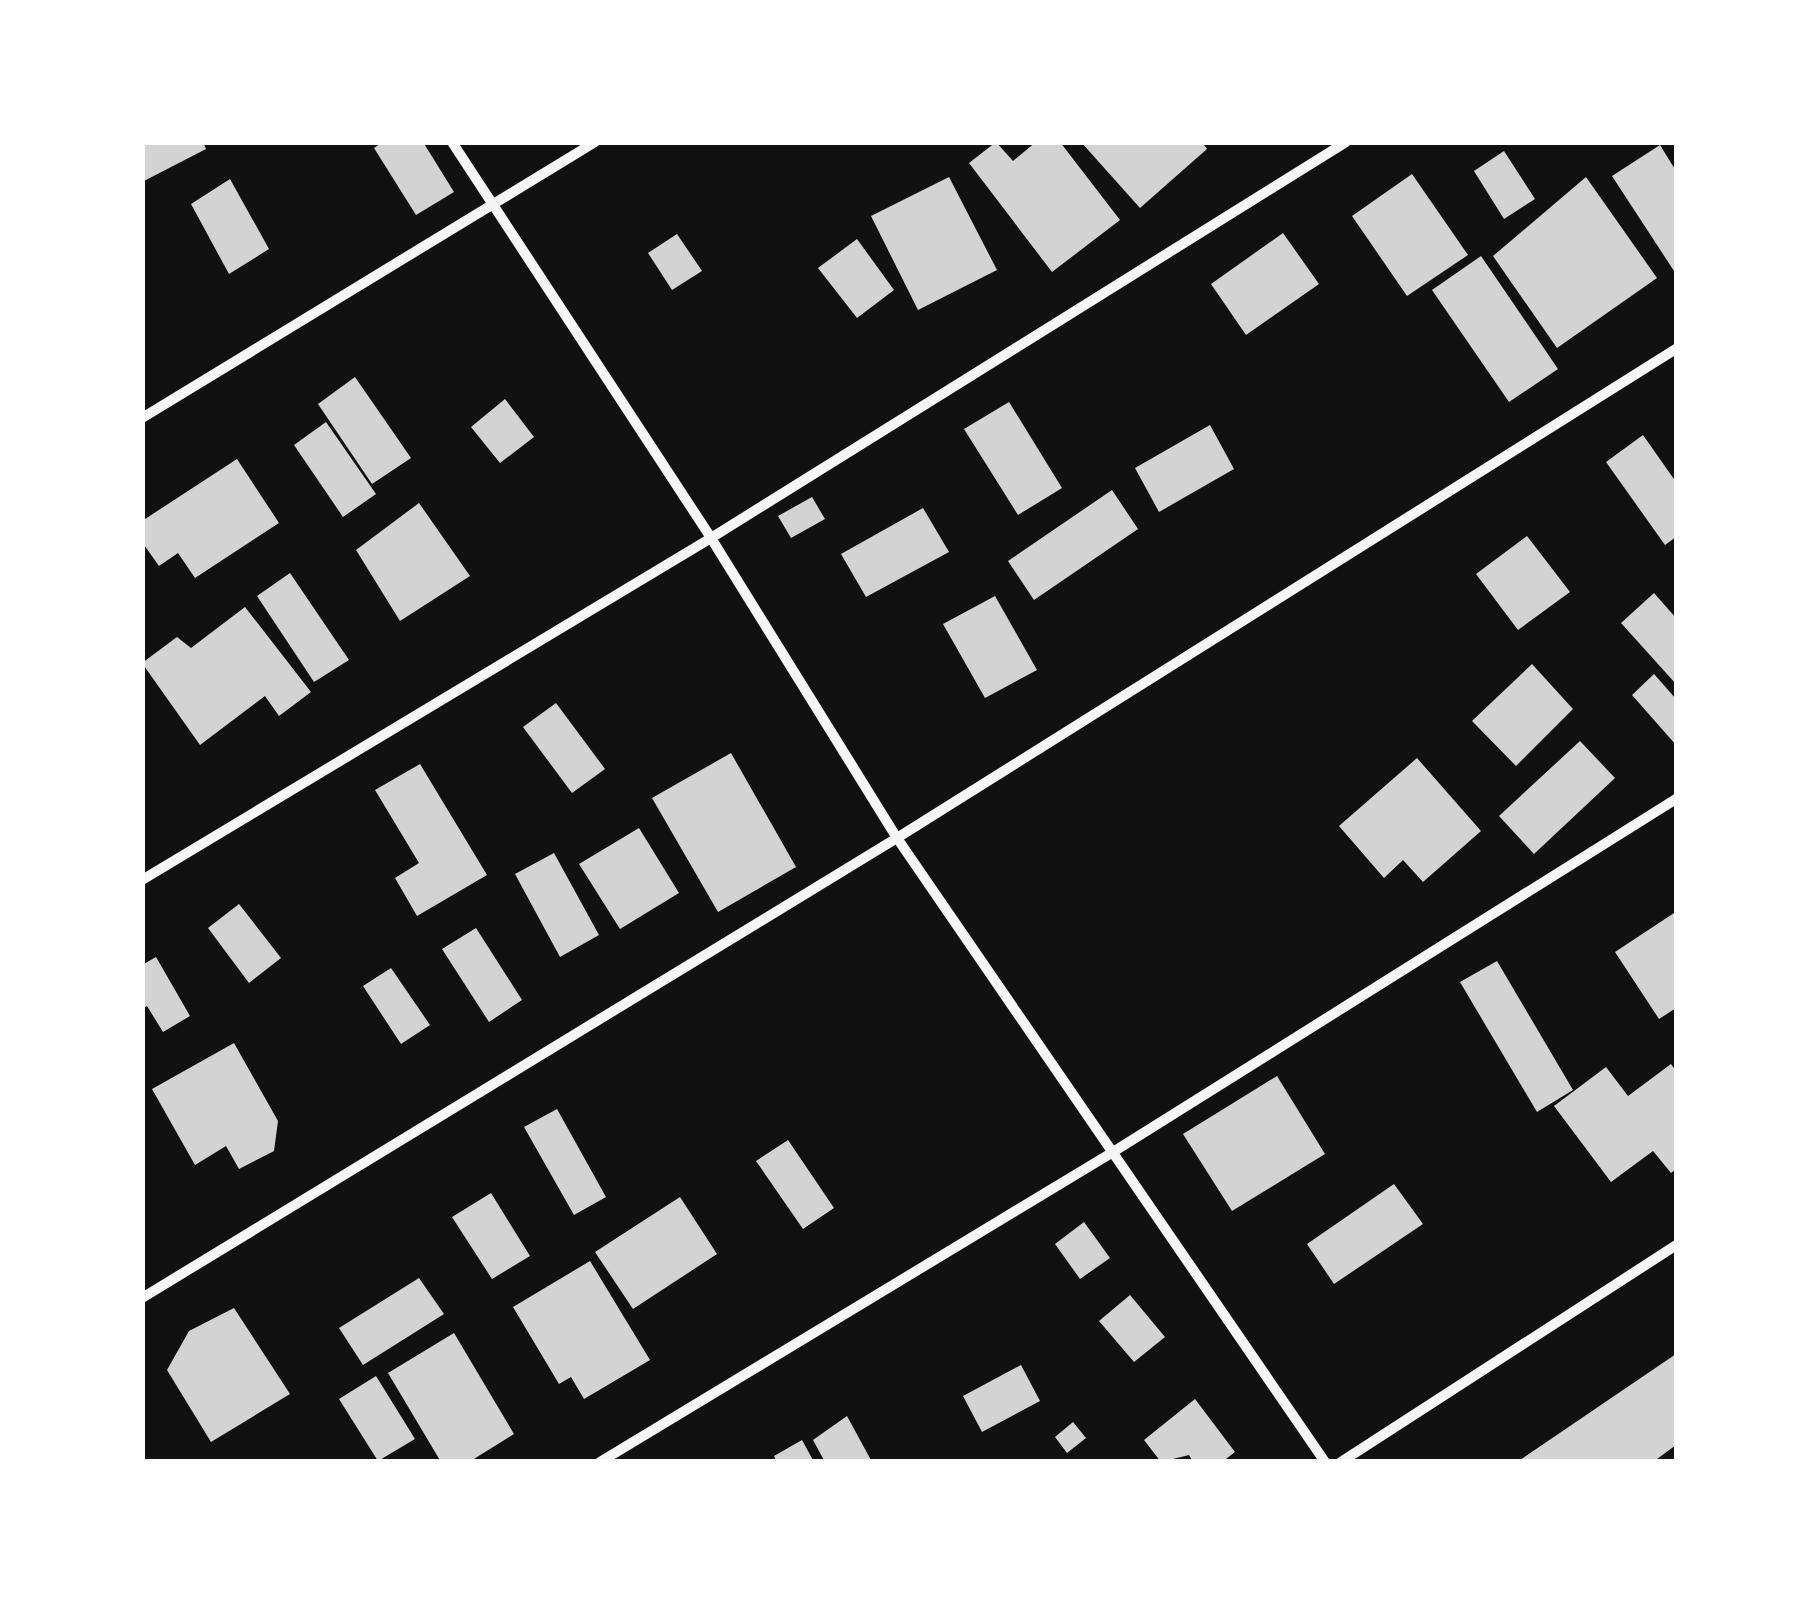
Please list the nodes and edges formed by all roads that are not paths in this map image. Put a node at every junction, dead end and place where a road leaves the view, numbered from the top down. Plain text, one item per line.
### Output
1 (452, 142) edge
2 (595, 142) edge
3 (1346, 142) edge
4 (494, 204) junction
5 (1676, 349) edge
6 (142, 418) edge
7 (711, 538) junction
8 (1676, 800) edge
9 (897, 838) junction
10 (142, 880) edge
11 (1113, 1152) junction
12 (1676, 1245) edge
13 (142, 1298) edge
14 (600, 1462) edge
15 (1325, 1462) edge
16 (1340, 1462) edge

1 - 4 street
2 - 4 street
3 - 7 street
4 - 6 street
4 - 7 street
5 - 9 street
7 - 9 street
7 - 10 street
8 - 11 street
9 - 11 street
9 - 13 street
11 - 14 street
11 - 15 street
12 - 16 street

